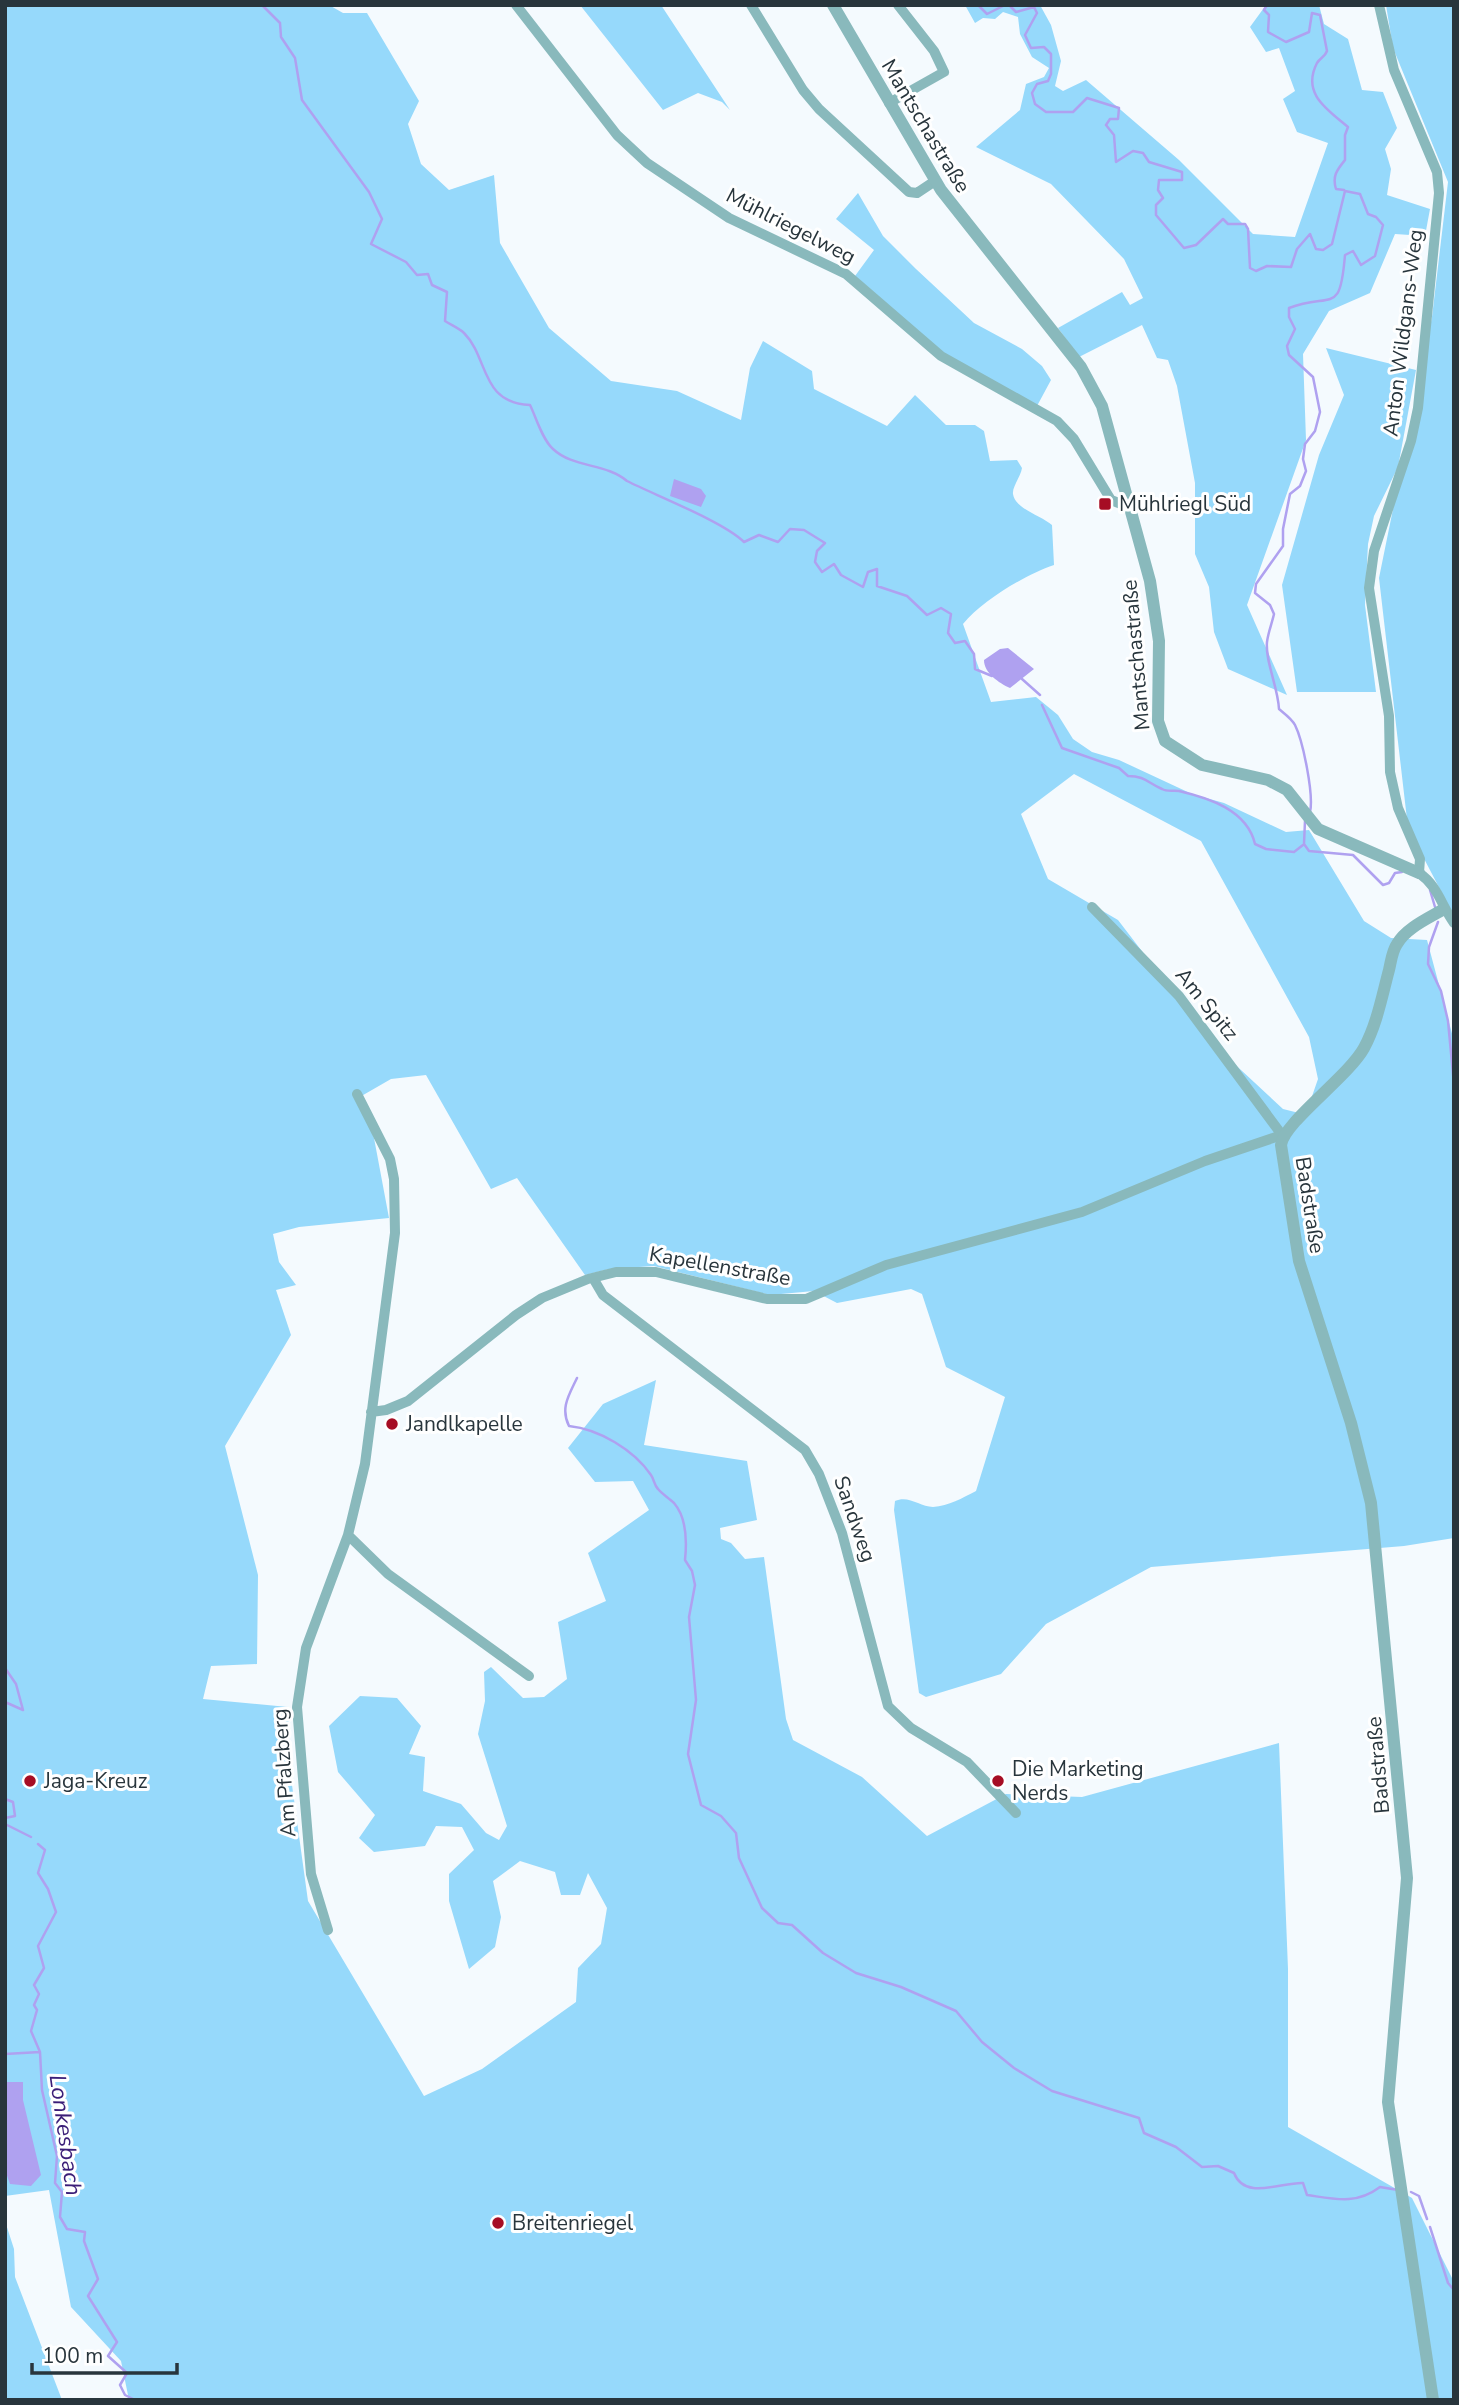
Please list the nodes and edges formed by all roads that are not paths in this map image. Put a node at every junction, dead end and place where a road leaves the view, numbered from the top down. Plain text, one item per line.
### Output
1 (516, 5) edge
2 (751, 5) edge
3 (833, 5) edge
4 (898, 5) edge
5 (1379, 5) edge
6 (889, 103) junction
7 (935, 181) junction
8 (1131, 508) junction
9 (1419, 873) junction
10 (1091, 907) dead end
11 (1444, 909) junction
12 (1454, 923) edge
13 (358, 1094) dead end
14 (1282, 1135) junction
15 (593, 1278) junction
16 (371, 1412) junction
17 (348, 1535) junction
18 (529, 1676) dead end
19 (1016, 1813) dead end
20 (328, 1930) dead end
21 (1433, 2400) edge

1 - 8 street, Mühlriegelweg
2 - 7 street
3 - 6 street, Mantschastraße
4 - 6 street
5 - 9 street, Anton Wildgans-Weg
6 - 7 street, Mantschastraße
7 - 8 street, Mantschastraße
8 - 9 street, Mantschastraße
9 - 11 street
10 - 14 street, Am Spitz
11 - 12 street
11 - 14 street, Kapellenstraße
13 - 16 street
14 - 15 street, Kapellenstraße
14 - 21 street, Badstraße
15 - 16 street, Kapellenstraße
15 - 19 street, Sandweg
16 - 17 street, Am Pfalzberg
17 - 18 street
17 - 20 street, Am Pfalzberg

